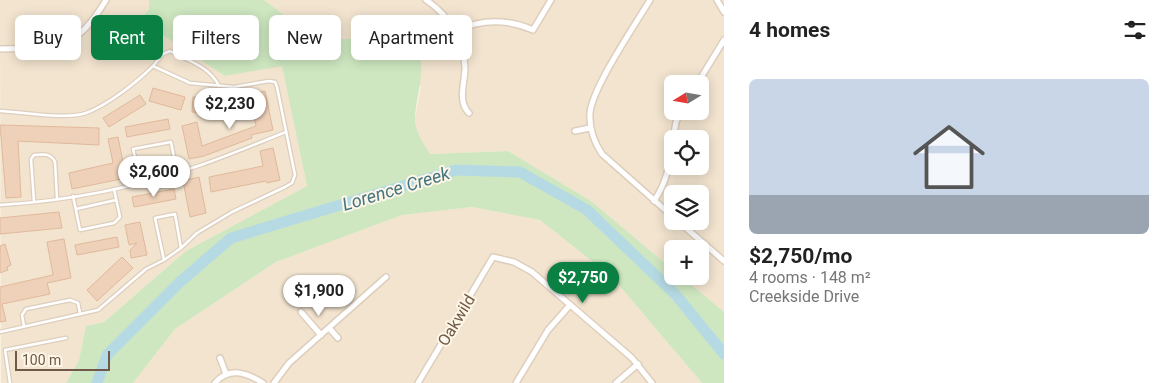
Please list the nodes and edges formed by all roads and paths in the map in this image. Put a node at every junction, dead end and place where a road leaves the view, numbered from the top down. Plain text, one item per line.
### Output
1 (106, 0) edge
2 (426, 0) edge
3 (551, 0) edge
4 (650, 0) edge
5 (717, 0) edge
6 (724, 12) edge
7 (443, 15) edge
8 (472, 25) edge
9 (724, 40) edge
10 (0, 49) edge
11 (464, 60) edge
12 (153, 66) junction
13 (703, 75) edge
14 (219, 86) junction
15 (0, 112) edge
16 (469, 113) dead end
17 (590, 128) junction
18 (575, 131) dead end
19 (286, 132) junction
20 (175, 160) junction
21 (138, 168) junction
22 (177, 172) junction
23 (668, 175) edge
24 (141, 182) junction
25 (114, 188) junction
26 (73, 196) junction
27 (57, 198) junction
28 (116, 200) junction
29 (654, 201) junction
30 (34, 202) junction
31 (0, 205) edge
32 (76, 209) junction
33 (664, 209) edge
34 (689, 230) edge
35 (182, 248) junction
36 (164, 260) junction
37 (724, 260) edge
38 (386, 277) dead end
39 (570, 305) junction
40 (301, 312) dead end
41 (80, 313) junction
42 (24, 326) junction
43 (329, 328) junction
44 (0, 332) edge
45 (321, 335) junction
46 (66, 338) dead end
47 (338, 338) dead end
48 (220, 358) dead end
49 (638, 364) junction
50 (226, 374) junction
51 (10, 383) edge
52 (215, 383) edge
53 (263, 383) edge
54 (274, 383) edge
55 (418, 383) edge
56 (516, 383) edge
57 (616, 383) edge
58 (652, 383) edge

1 - 10 street
2 - 7 street
3 - 8 street
4 - 17 street
5 - 6 street
9 - 13 street
11 - 16 street
12 - 14 lane
12 - 14 lane
12 - 15 lane
14 - 19 lane
17 - 18 street
17 - 29 street
19 - 22 lane
19 - 35 lane
20 - 21 lane
20 - 21 lane
20 - 22 lane
21 - 24 lane
22 - 24 lane
23 - 29 street
24 - 25 lane
25 - 26 lane
25 - 28 lane
26 - 27 lane
26 - 32 lane
27 - 30 lane
27 - 30 lane
28 - 32 lane
28 - 32 lane
29 - 33 street
30 - 31 lane
34 - 37 street
35 - 36 lane
35 - 36 lane
36 - 41 lane
38 - 43 street
39 - 49 street
39 - 55 street, Oakwild
39 - 56 street
40 - 45 street
41 - 42 lane
41 - 42 lane
42 - 44 lane
43 - 45 street
43 - 47 street
45 - 54 street
46 - 51 lane
48 - 50 street
49 - 57 street
49 - 58 street
50 - 52 street
50 - 53 street

